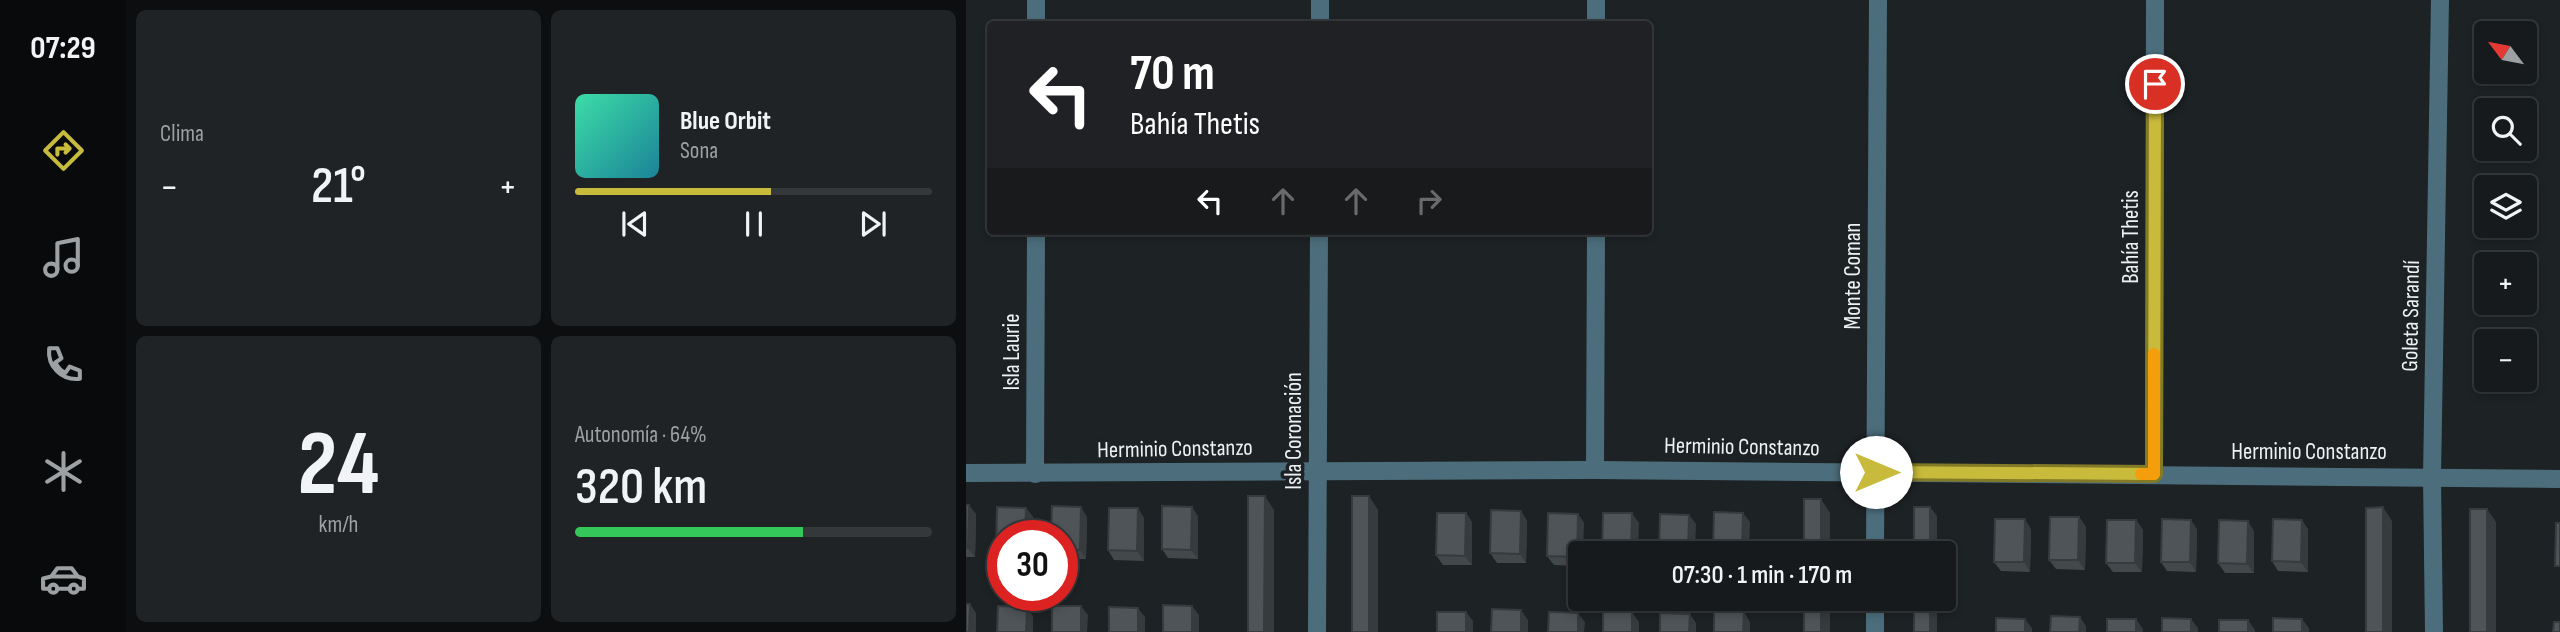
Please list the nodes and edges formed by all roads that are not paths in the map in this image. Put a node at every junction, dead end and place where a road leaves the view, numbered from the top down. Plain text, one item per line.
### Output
1 (1036, 0) edge
2 (1320, 0) edge
3 (1596, 0) edge
4 (1878, 0) edge
5 (2155, 0) edge
6 (2440, 0) edge
7 (1036, 21) edge
8 (1320, 21) edge
9 (1596, 21) edge
10 (1035, 235) edge
11 (1319, 235) edge
12 (1595, 235) edge
13 (1595, 470) junction
14 (1317, 471) junction
15 (1876, 472) junction
16 (966, 473) edge
17 (1035, 474) junction
18 (2154, 474) junction
19 (2432, 477) junction
20 (2560, 479) edge
21 (1875, 541) edge
22 (1875, 611) edge
23 (1317, 632) edge
24 (1875, 632) edge
25 (2434, 632) edge

1 - 7 street
2 - 8 street
3 - 9 street
4 - 15 street, Monte Coman
5 - 18 street, Bahía Thetis
6 - 19 street, Goleta Sarandí
10 - 17 street, Isla Laurie
11 - 14 street, Isla Coronación
12 - 13 street
13 - 14 street, Herminio Constanzo
13 - 15 street, Herminio Constanzo
14 - 17 street, Herminio Constanzo
14 - 23 street, Isla Coronación
15 - 18 street, Herminio Constanzo
15 - 21 street, Monte Coman
16 - 17 street, Herminio Constanzo
18 - 19 street, Herminio Constanzo
19 - 20 street, Herminio Constanzo
19 - 25 street, Goleta Sarandí
22 - 24 street

